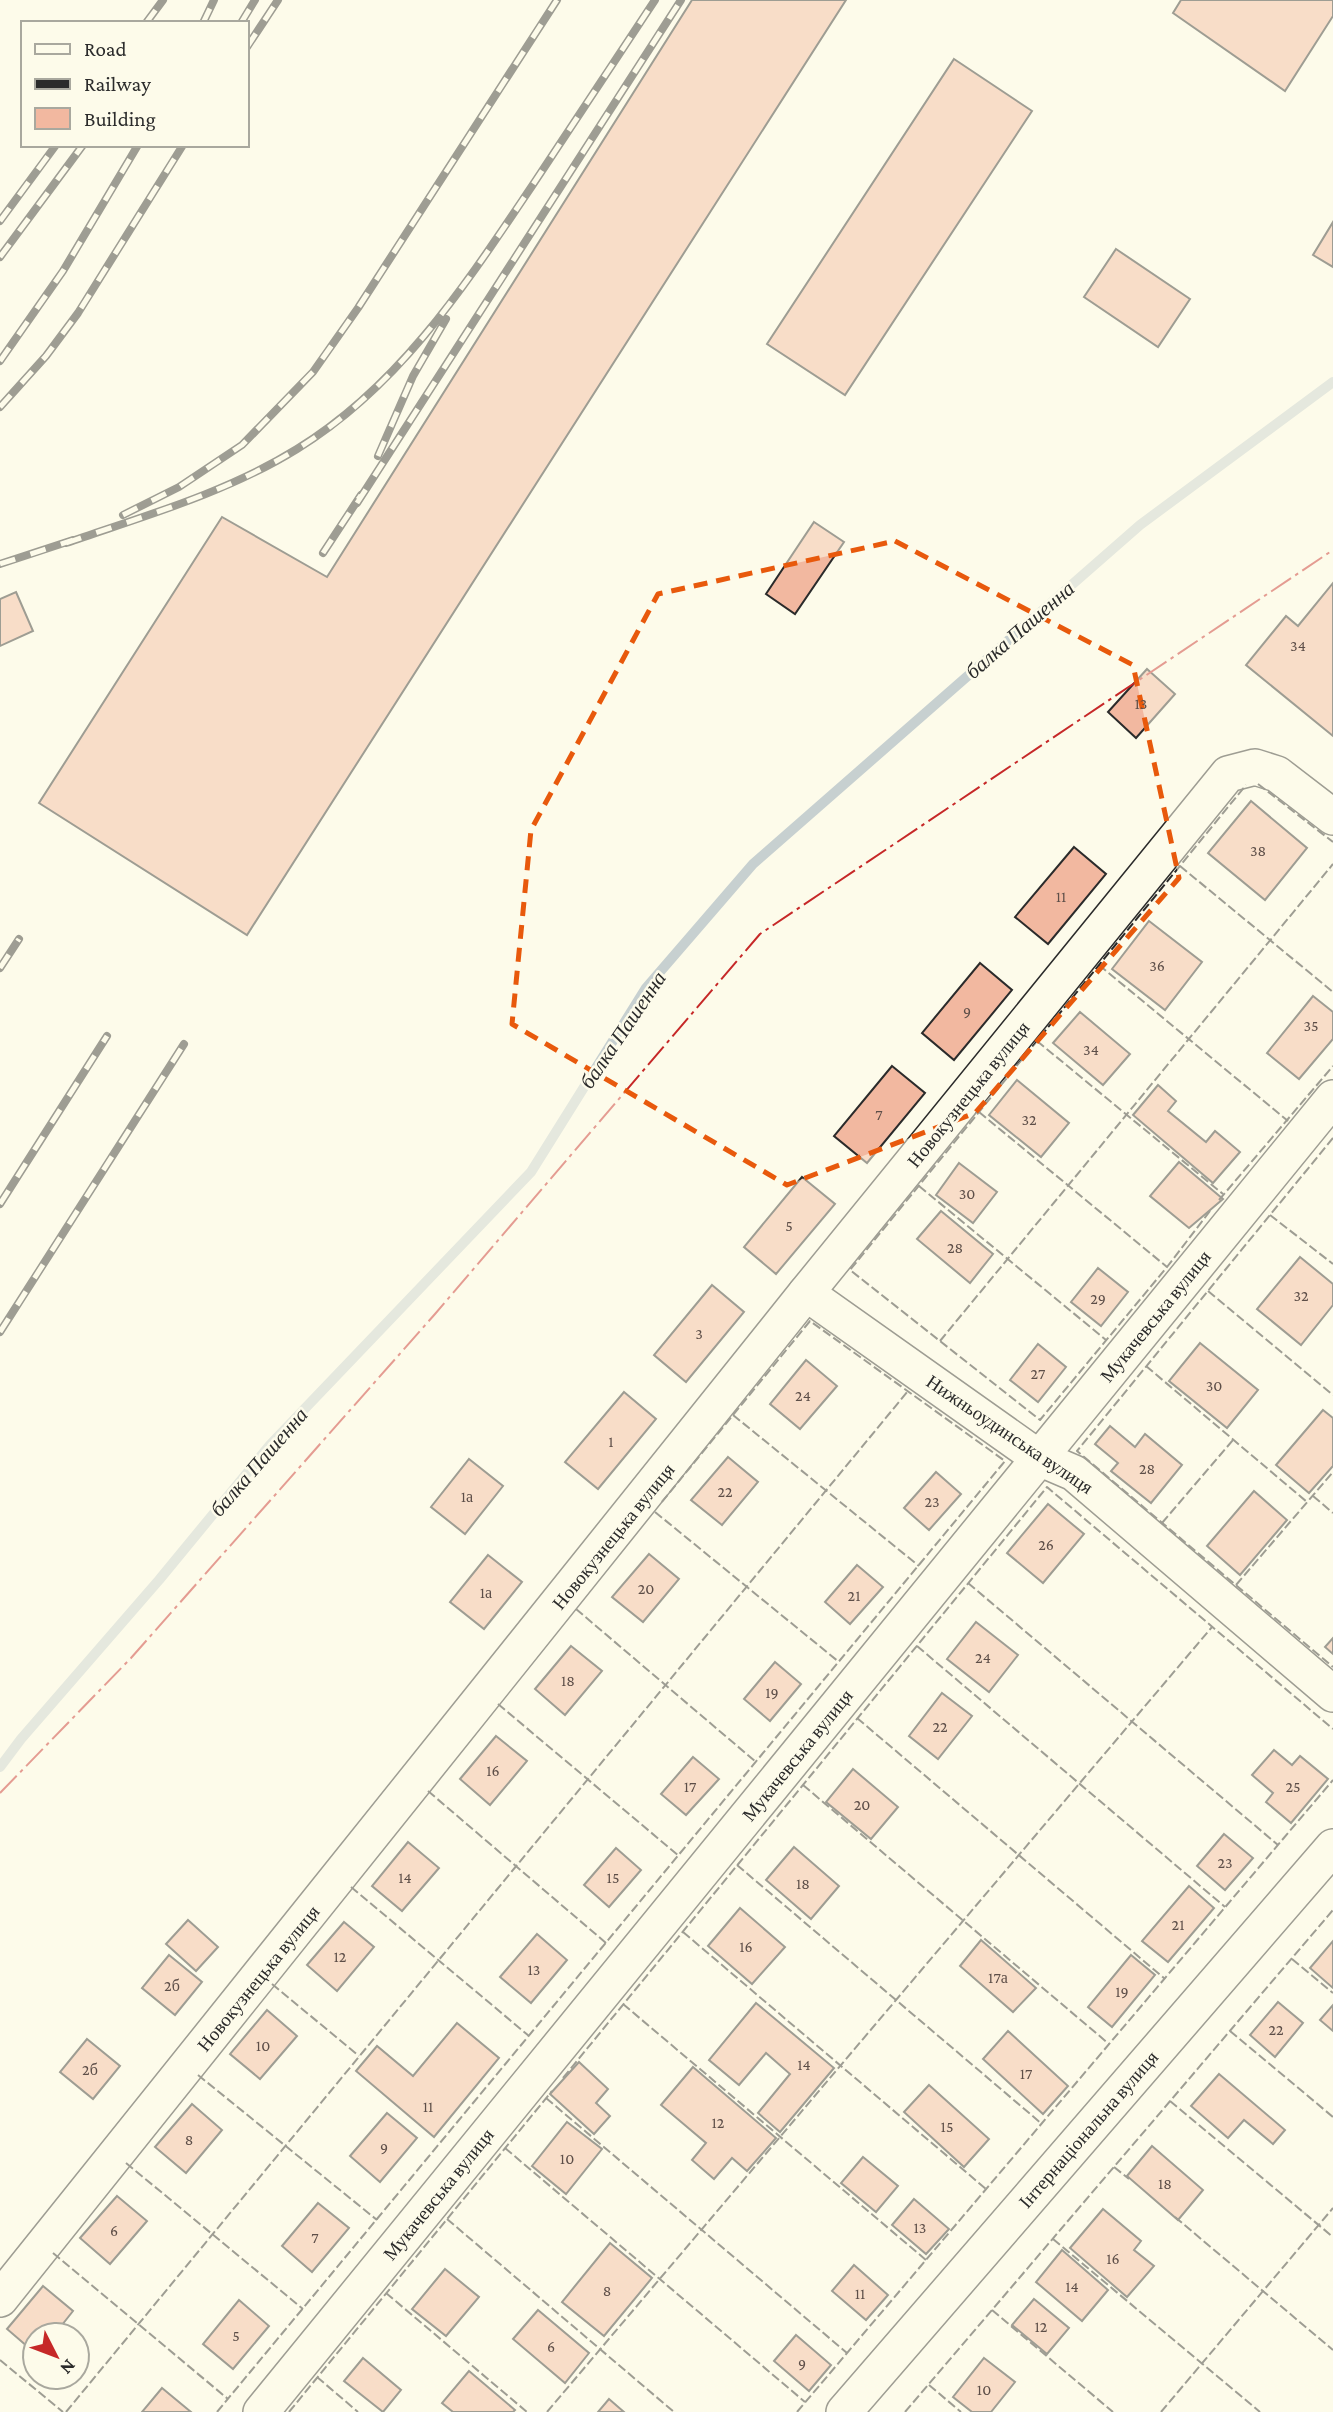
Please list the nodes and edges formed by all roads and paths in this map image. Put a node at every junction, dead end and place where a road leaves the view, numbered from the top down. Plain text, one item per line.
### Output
1 (1333, 817) edge
2 (1333, 1098) edge
3 (806, 1293) junction
4 (1039, 1458) junction
5 (1333, 1694) edge
6 (1333, 1847) edge
7 (0, 2298) edge
8 (261, 2412) edge
9 (844, 2412) edge

1 - 3 street, Новокузнецька вулиця
2 - 4 street, Мукачевська вулиця
3 - 4 street, Нижньоудинська вулиця
3 - 7 street, Новокузнецька вулиця
4 - 5 street, Нижньоудинська вулиця
4 - 8 street, Мукачевська вулиця
6 - 9 street, Інтернаціональна вулиця

